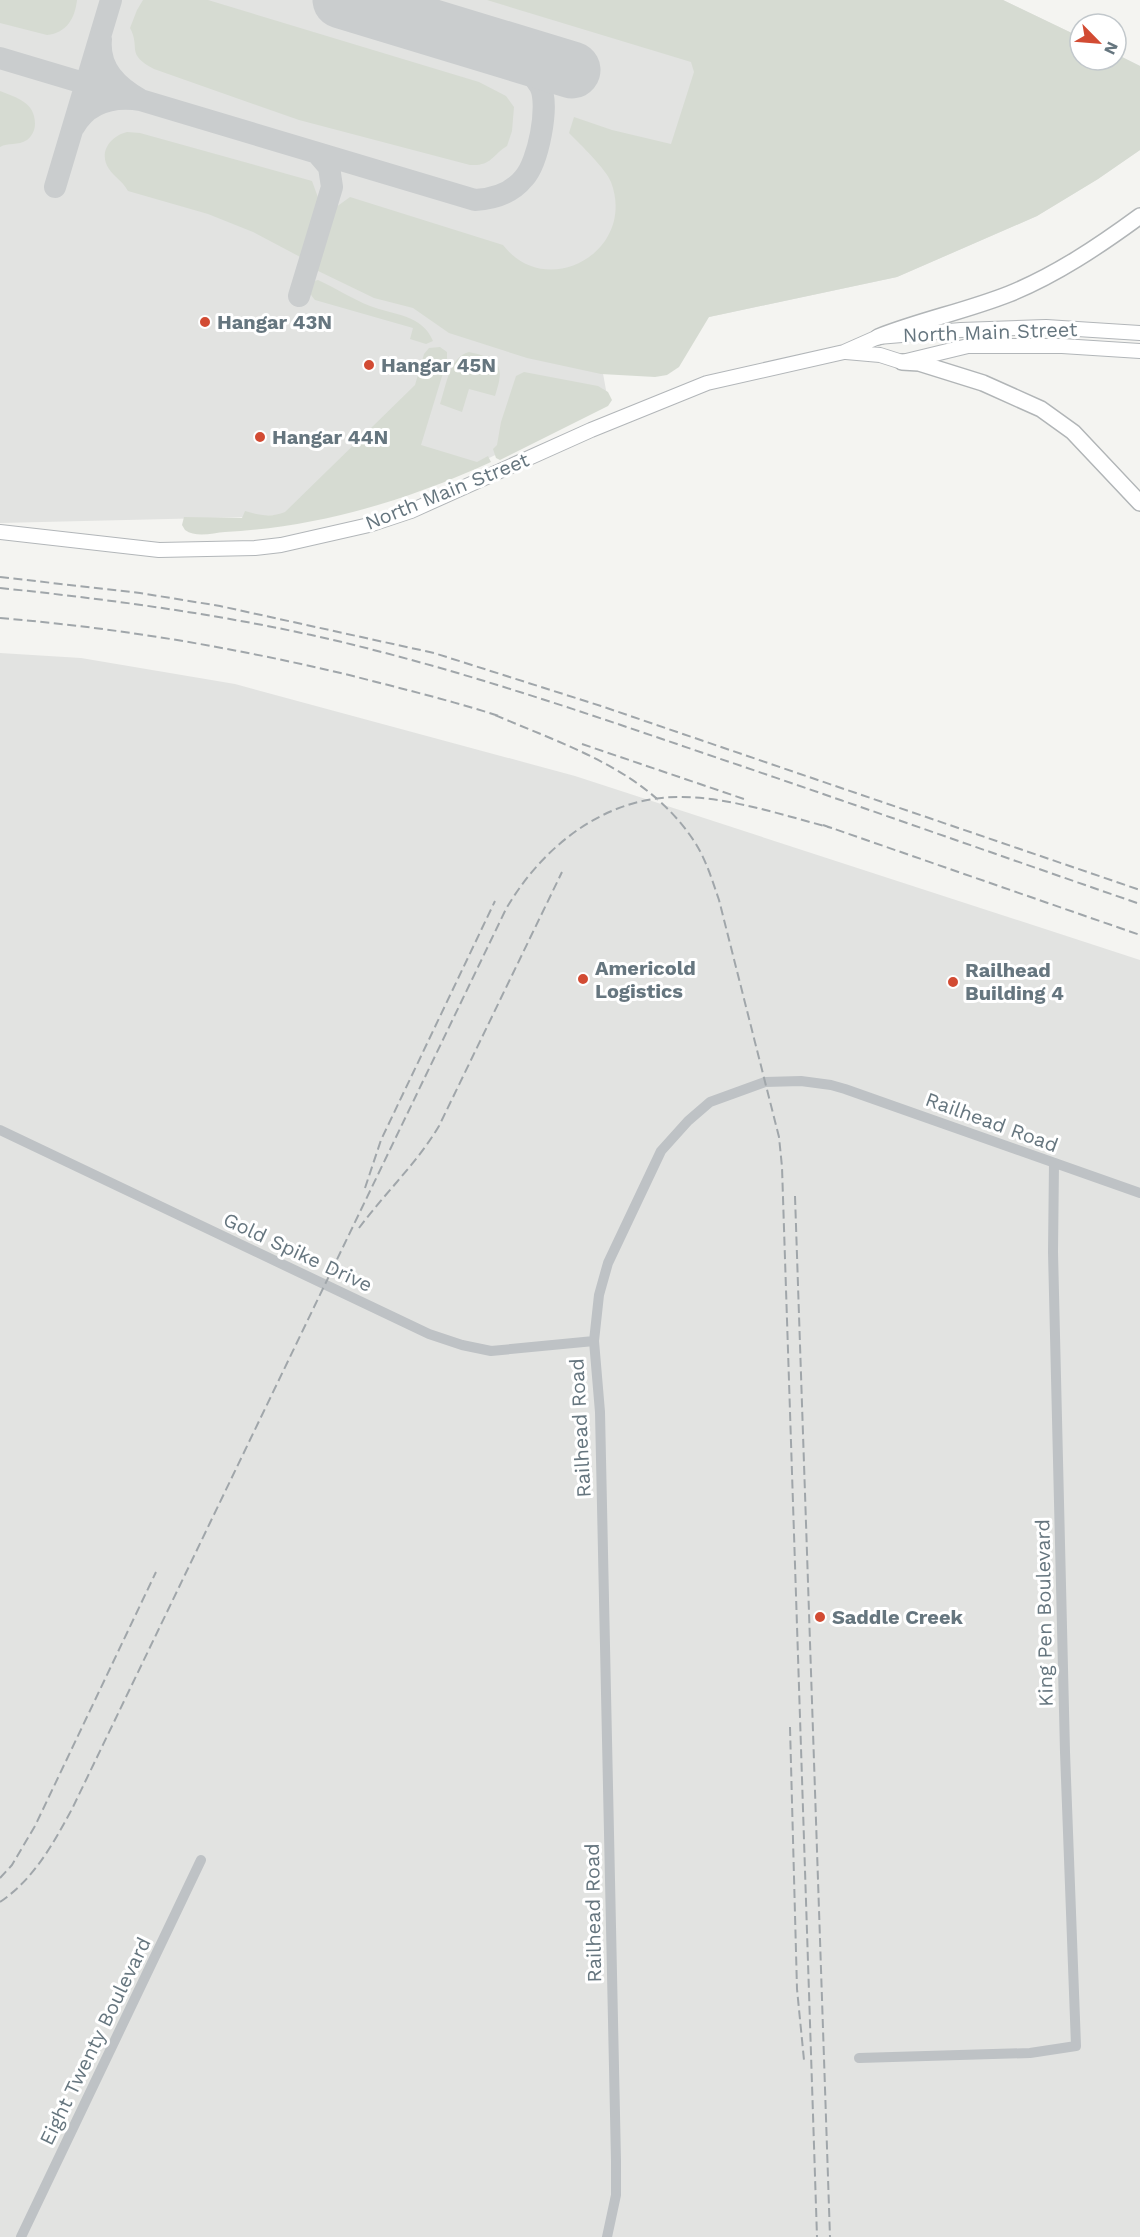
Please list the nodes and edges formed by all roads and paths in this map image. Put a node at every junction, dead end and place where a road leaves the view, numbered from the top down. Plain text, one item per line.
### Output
1 (1140, 216) edge
2 (1140, 333) edge
3 (878, 337) junction
4 (1140, 351) edge
5 (844, 352) junction
6 (902, 362) junction
7 (1140, 503) edge
8 (0, 532) edge
9 (0, 1130) edge
10 (1054, 1163) junction
11 (1140, 1193) edge
12 (594, 1341) junction
13 (201, 1860) dead end
14 (859, 2058) dead end
15 (21, 2237) edge
16 (607, 2237) edge

1 - 3 highway
2 - 3 main road, North Main Street
3 - 5 main road, North Main Street
4 - 6 main road, North Main Street
5 - 6 main road, North Main Street
5 - 8 main road, North Main Street
6 - 7 highway
9 - 12 street, Gold Spike Drive
10 - 11 street, Railhead Road
10 - 12 street, Railhead Road
10 - 14 street, King Pen Boulevard
12 - 16 street, Railhead Road
13 - 15 street, Eight Twenty Boulevard

